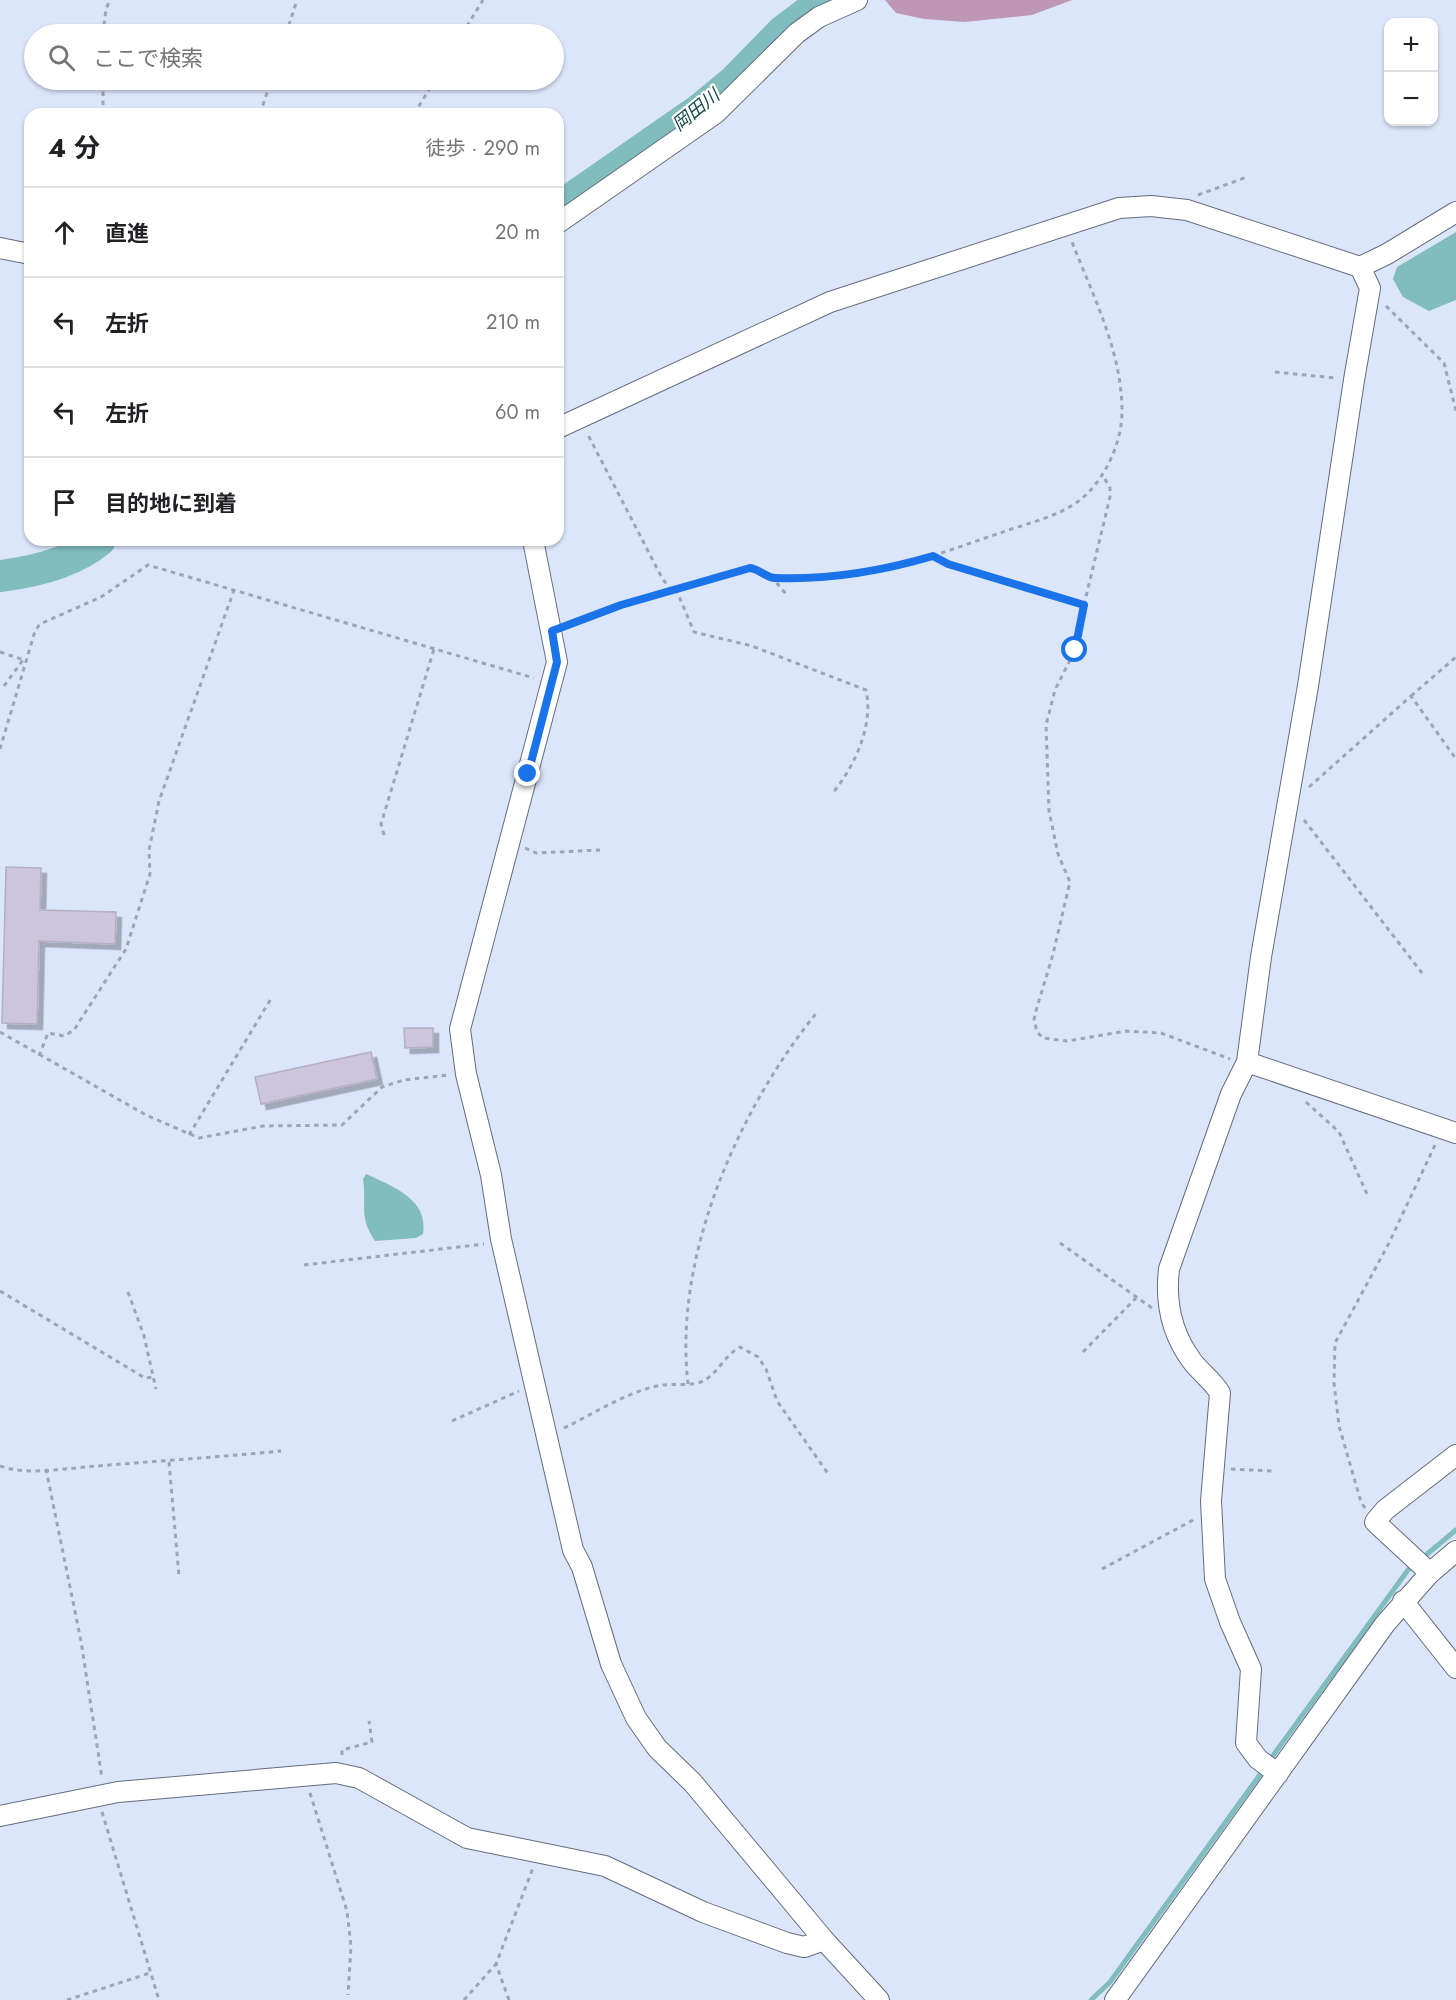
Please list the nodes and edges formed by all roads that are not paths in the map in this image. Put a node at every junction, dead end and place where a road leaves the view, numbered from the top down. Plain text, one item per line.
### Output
1 (857, 0) edge
2 (1456, 212) edge
3 (564, 219) edge
4 (0, 248) edge
5 (24, 253) edge
6 (1360, 267) junction
7 (564, 425) edge
8 (534, 546) edge
9 (1245, 1065) junction
10 (1449, 1131) edge
11 (1456, 1455) edge
12 (1456, 1551) edge
13 (1421, 1565) junction
14 (1403, 1601) junction
15 (1456, 1668) edge
16 (1270, 1767) junction
17 (0, 1816) edge
18 (824, 1940) junction
19 (879, 2000) edge
20 (1115, 2000) edge

1 - 3 street
2 - 6 street
4 - 5 street
6 - 7 street
6 - 9 street
8 - 18 street
9 - 10 street
9 - 16 street
11 - 13 street
12 - 13 street
13 - 14 street
14 - 15 street
14 - 16 street
16 - 20 street
17 - 18 street
18 - 19 street

